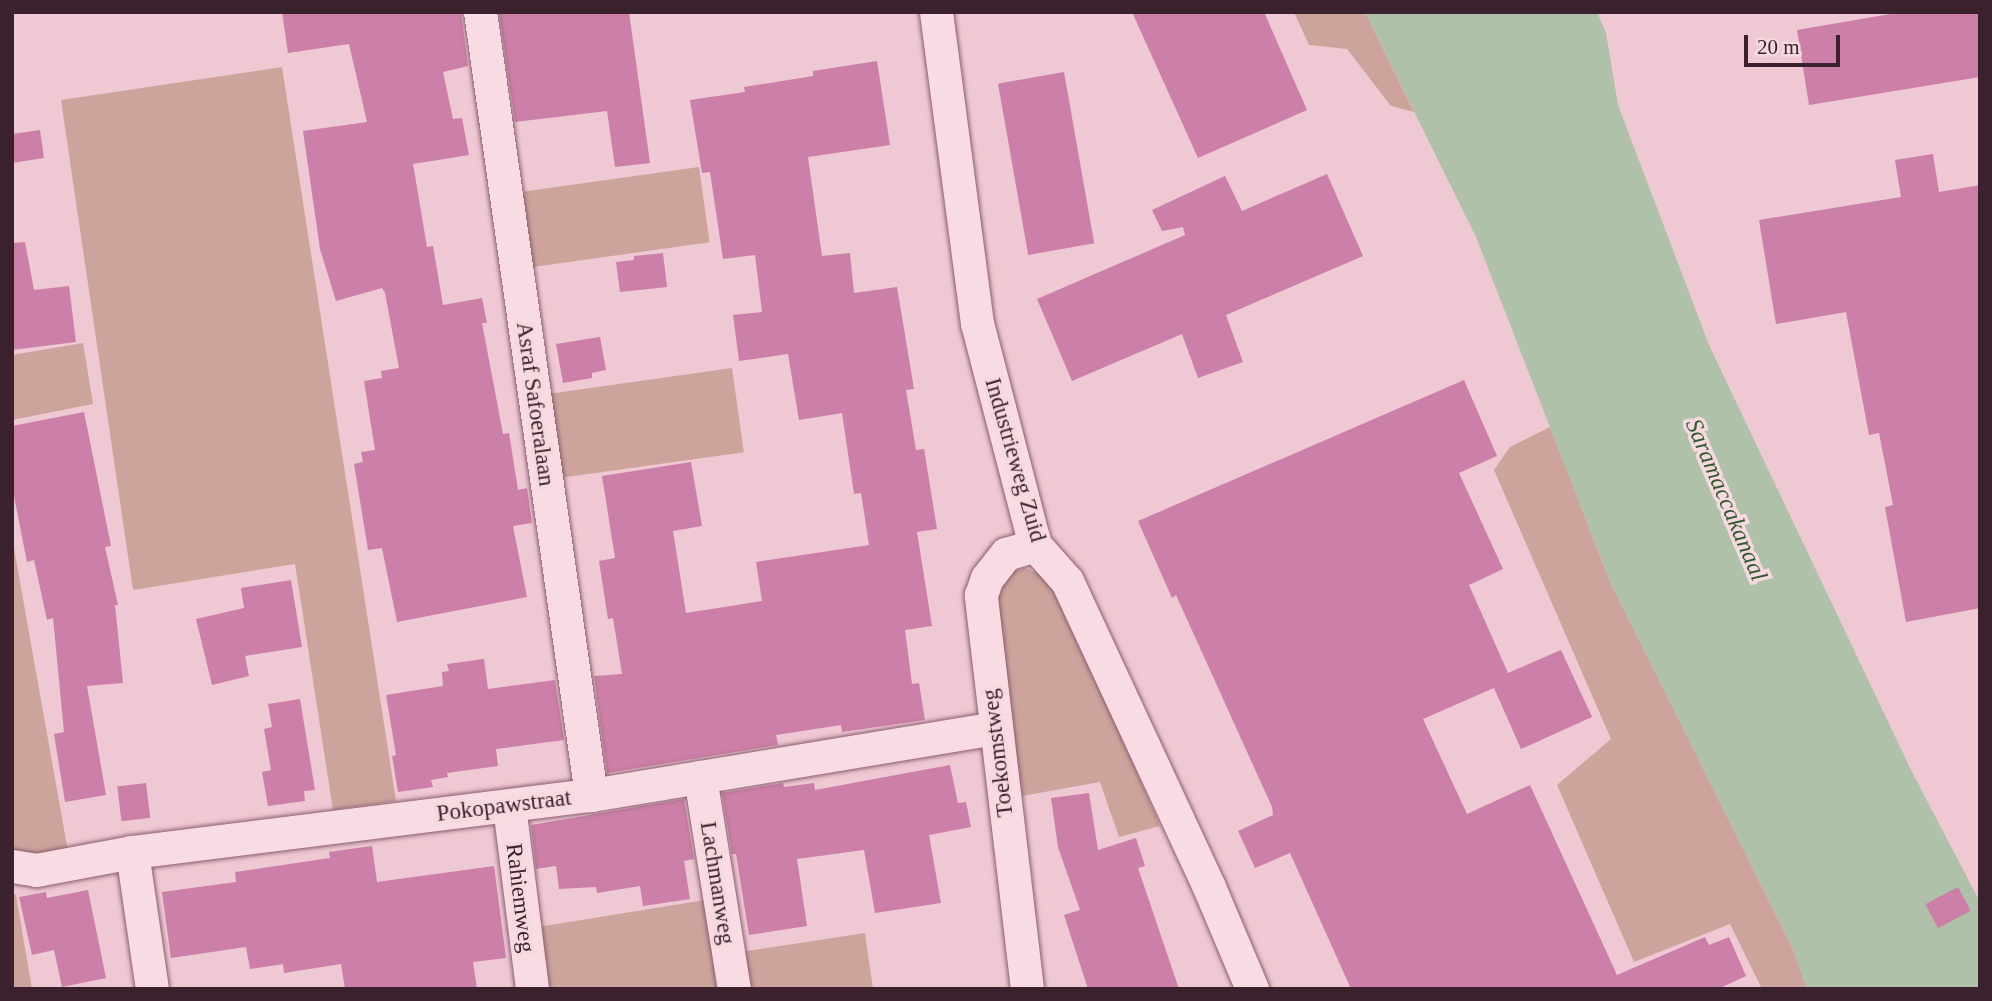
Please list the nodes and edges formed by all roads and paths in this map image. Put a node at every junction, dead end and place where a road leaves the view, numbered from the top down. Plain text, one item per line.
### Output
1 (480, 12) edge
2 (936, 12) edge
3 (1035, 545) junction
4 (995, 729) junction
5 (700, 777) junction
6 (591, 795) junction
7 (509, 806) junction
8 (132, 852) junction
9 (12, 866) edge
10 (152, 989) edge
11 (532, 989) edge
12 (734, 989) edge
13 (1027, 989) edge
14 (1252, 989) edge

1 - 6 street, Asraf Safoeralaan
2 - 3 street, Industrieweg Zuid
3 - 4 street, Toekomstweg
3 - 14 street, Industrieweg Zuid
4 - 5 street, Pokopawstraat
4 - 13 street, Toekomstweg
5 - 6 street, Pokopawstraat
5 - 12 street, Lachmanweg
6 - 7 street, Pokopawstraat
7 - 8 street, Pokopawstraat
7 - 11 street, Rahiemweg
8 - 9 street, Pokopawstraat
8 - 10 street

